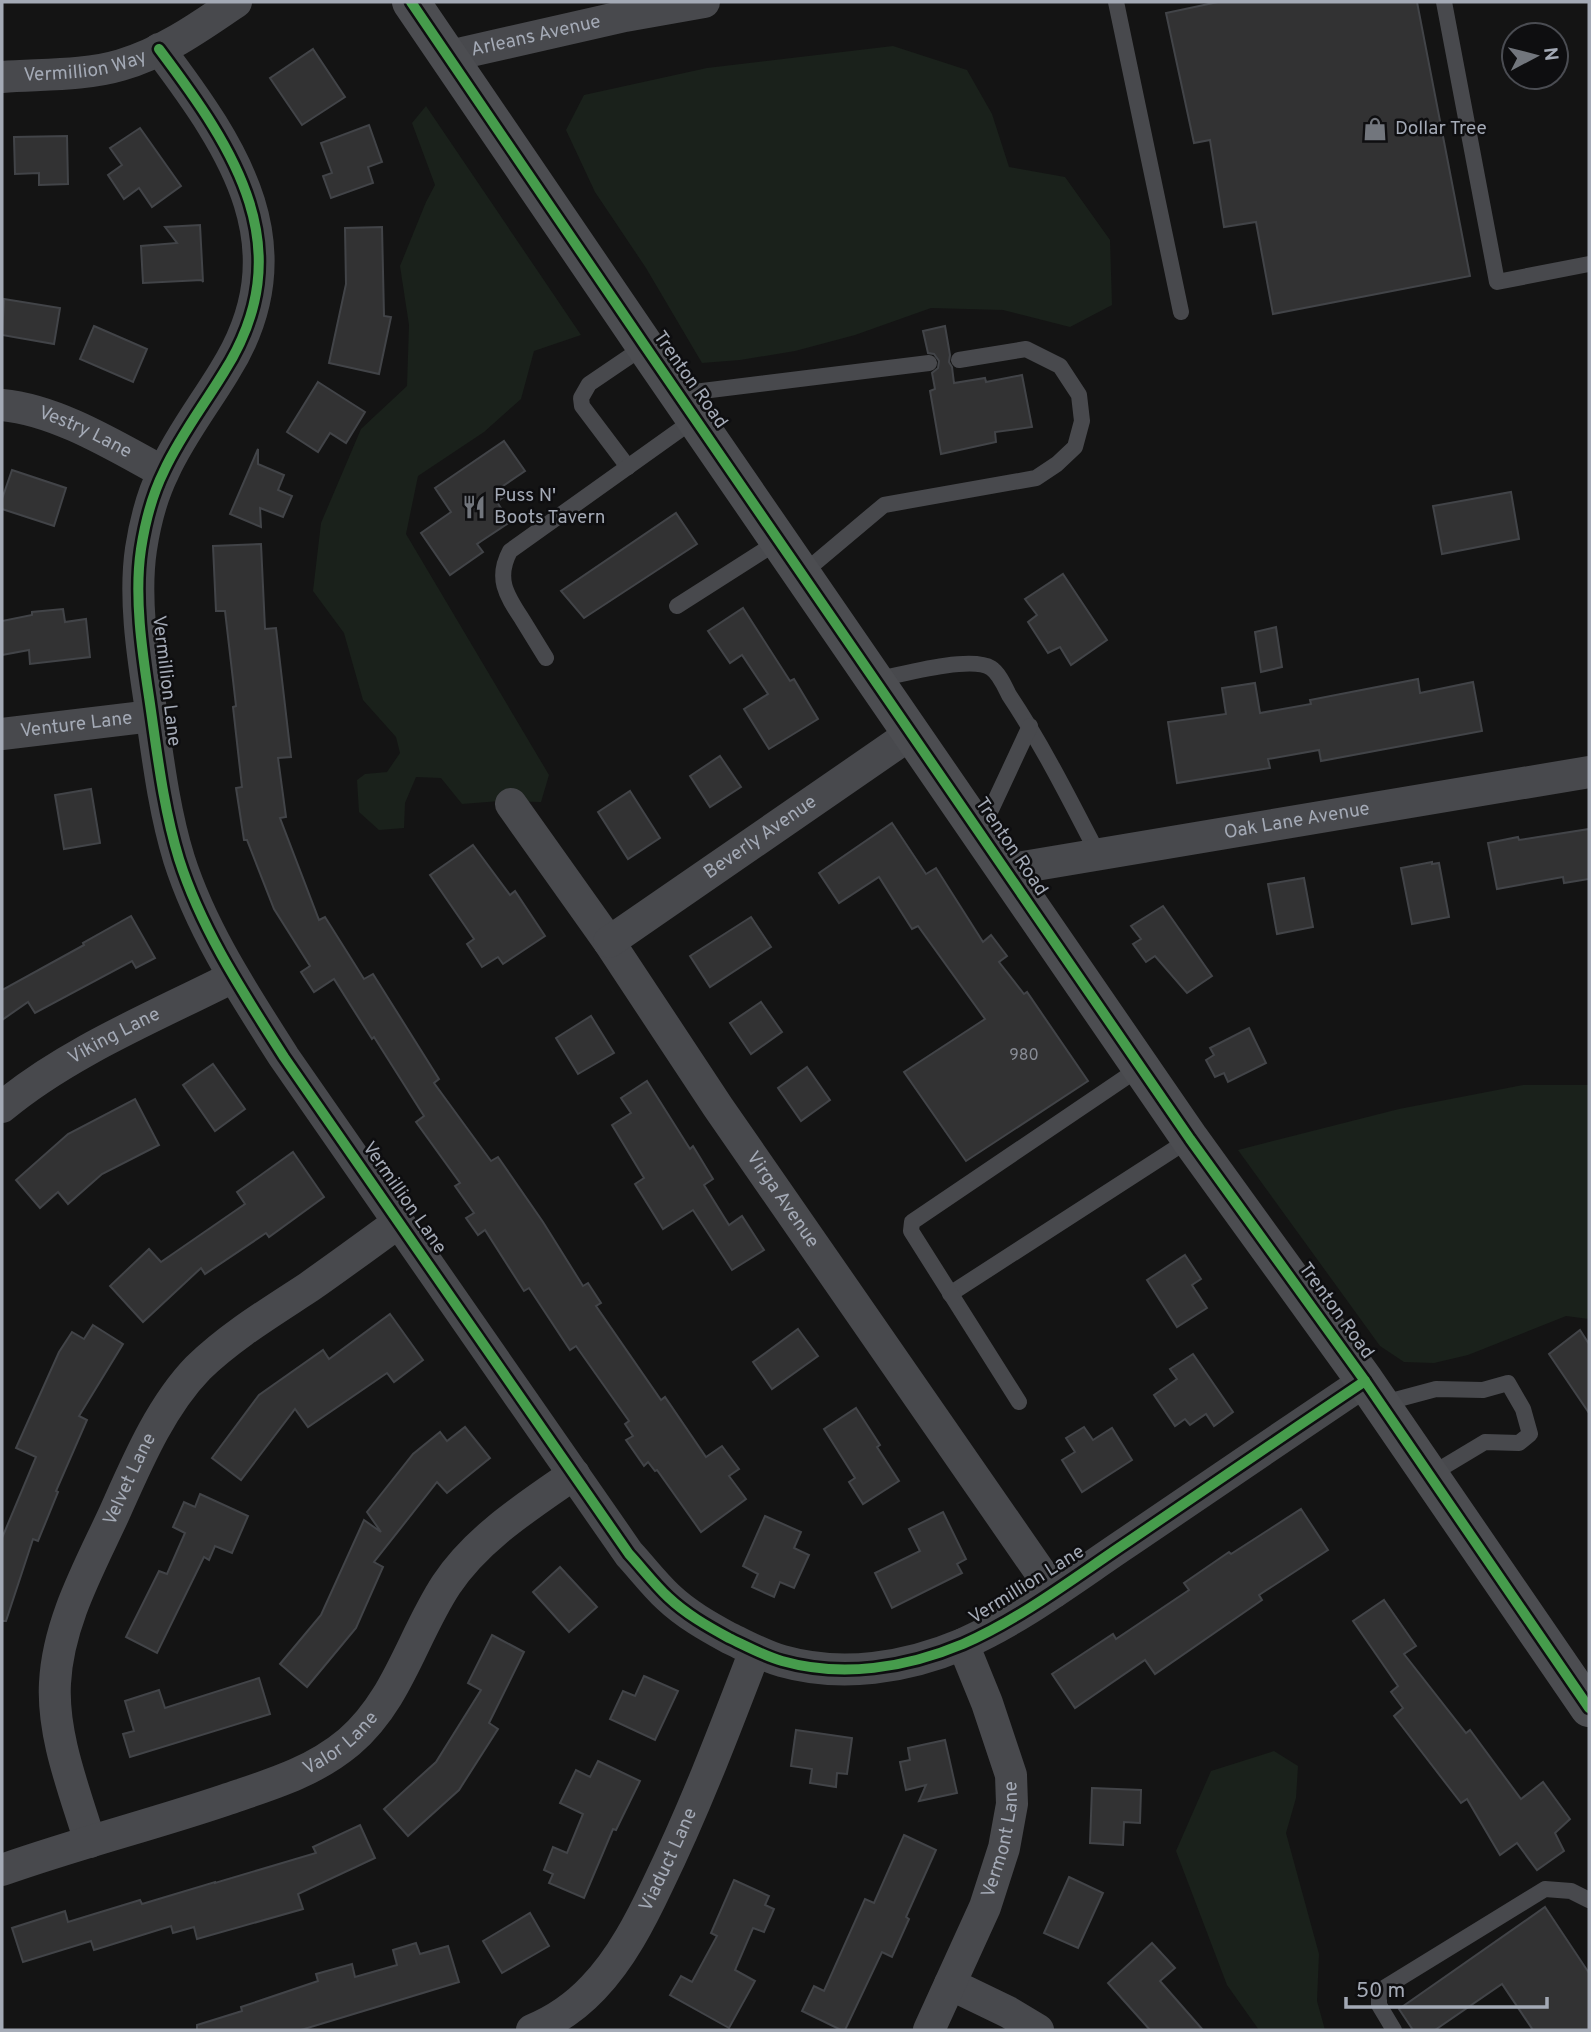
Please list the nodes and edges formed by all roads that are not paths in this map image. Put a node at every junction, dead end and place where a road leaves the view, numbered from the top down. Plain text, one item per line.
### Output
1 (236, 2) edge
2 (411, 2) edge
3 (704, 2) edge
4 (1116, 2) edge
5 (1444, 2) edge
6 (159, 49) junction
7 (449, 56) junction
8 (2, 77) edge
9 (1589, 264) edge
10 (1181, 312) dead end
11 (645, 346) junction
12 (959, 360) dead end
13 (929, 363) dead end
14 (2, 405) edge
15 (686, 407) junction
16 (628, 467) junction
17 (163, 472) junction
18 (779, 541) junction
19 (802, 574) junction
20 (677, 606) dead end
21 (546, 658) dead end
22 (875, 680) junction
23 (152, 716) junction
24 (1030, 726) junction
25 (912, 733) junction
26 (2, 734) edge
27 (1589, 772) edge
28 (511, 804) dead end
29 (980, 833) junction
30 (1098, 854) junction
31 (1005, 870) junction
32 (609, 942) junction
33 (233, 977) junction
34 (1141, 1067) junction
35 (2, 1107) edge
36 (1190, 1139) junction
37 (399, 1222) junction
38 (950, 1294) junction
39 (1373, 1392) junction
40 (1019, 1402) dead end
41 (573, 1474) junction
42 (1430, 1475) junction
43 (1055, 1592) junction
44 (963, 1644) junction
45 (755, 1651) junction
46 (1589, 1708) edge
47 (90, 1842) junction
48 (2, 1870) edge
49 (1589, 1900) edge
50 (950, 1984) junction
51 (532, 2030) edge
52 (929, 2030) edge
53 (1038, 2030) edge
54 (1394, 2030) edge

1 - 6 street, Vermillion Way
2 - 7 main road, Trenton Road
3 - 7 street, Arleans Avenue
4 - 10 lane
5 - 9 lane
6 - 8 street, Vermillion Way
6 - 17 street, Vermillion Lane
7 - 11 main road, Trenton Road
11 - 15 main road, Trenton Road
11 - 16 lane
12 - 19 lane
13 - 15 lane
14 - 17 street, Vestry Lane
15 - 16 lane
15 - 18 main road, Trenton Road
16 - 21 lane
17 - 23 street, Vermillion Lane
18 - 19 main road, Trenton Road
18 - 20 lane
19 - 22 main road, Trenton Road
22 - 24 lane
22 - 25 main road, Trenton Road
23 - 26 street, Venture Lane
23 - 33 street, Vermillion Lane
24 - 29 lane
24 - 30 lane
25 - 29 main road, Trenton Road
25 - 32 street, Beverly Avenue
27 - 30 street, Oak Lane Avenue
28 - 32 street, Virga Avenue
29 - 31 main road, Trenton Road
30 - 31 street, Oak Lane Avenue
31 - 34 main road, Trenton Road
32 - 43 street, Virga Avenue
33 - 35 street, Viking Lane
33 - 37 street, Vermillion Lane
34 - 36 main road, Trenton Road
34 - 38 lane
36 - 38 lane
36 - 39 main road, Trenton Road
37 - 41 street, Vermillion Lane
37 - 47 street, Velvet Lane
38 - 40 lane
39 - 42 main road, Trenton Road
39 - 42 lane
39 - 43 street, Vermillion Lane
41 - 45 street, Vermillion Lane
41 - 47 street, Valor Lane
42 - 46 main road, Trenton Road
43 - 44 street, Vermillion Lane
44 - 45 street, Vermillion Lane
44 - 50 street, Vermont Lane
45 - 51 street, Viaduct Lane
47 - 48 street, Valor Lane
49 - 54 lane
50 - 52 street, Vermont Lane
50 - 53 street

